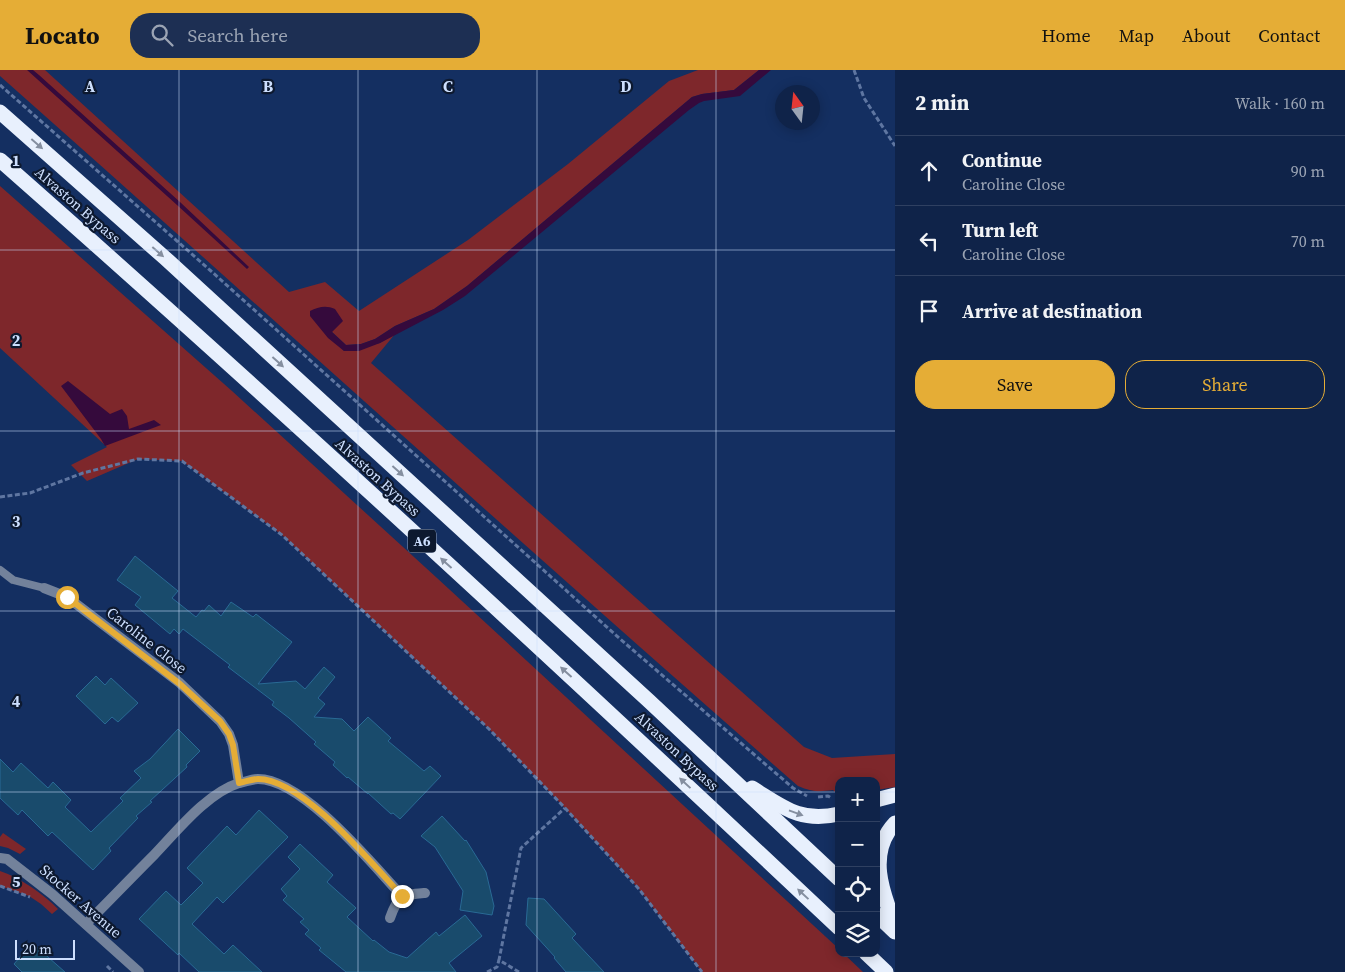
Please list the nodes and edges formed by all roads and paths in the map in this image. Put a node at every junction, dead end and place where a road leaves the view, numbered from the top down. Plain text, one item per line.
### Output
1 (854, 70) edge
2 (0, 85) edge
3 (0, 112) edge
4 (895, 146) edge
5 (0, 160) edge
6 (0, 498) edge
7 (0, 570) edge
8 (44, 588) joint
9 (724, 770) junction
10 (239, 783) junction
11 (895, 795) edge
12 (880, 799) edge
13 (835, 806) edge
14 (565, 808) junction
15 (835, 808) edge
16 (895, 823) edge
17 (0, 858) edge
18 (835, 875) edge
19 (0, 886) edge
20 (425, 893) dead end
21 (402, 896) junction
22 (35, 900) dead end
23 (390, 918) dead end
24 (880, 918) edge
25 (86, 924) junction
26 (835, 924) edge
27 (895, 925) edge
28 (895, 932) edge
29 (870, 957) edge
30 (499, 960) junction
31 (102, 961) dead end
32 (113, 972) edge
33 (140, 972) edge
34 (487, 972) edge
35 (519, 972) edge
36 (702, 972) edge
37 (886, 972) edge

1 - 4 path
2 - 13 path
3 -> 9 highway, Alvaston Bypass / A6
26 -> 5 highway, Alvaston Bypass / A6
6 - 14 path
7 - 8 lane
8 - 10 street, Caroline Close
9 -> 15 highway
9 - 18 highway, Alvaston Bypass / A6
10 - 21 street
10 - 25 street
11 - 12 highway
14 - 30 path
14 - 36 path
16 - 27 highway
17 - 25 street, Stocker Avenue
19 - 22 path
20 - 21 street
21 - 23 street
24 - 28 highway
25 - 33 street, Stocker Avenue
29 - 37 highway
30 - 34 path
30 - 35 path
31 - 32 path

